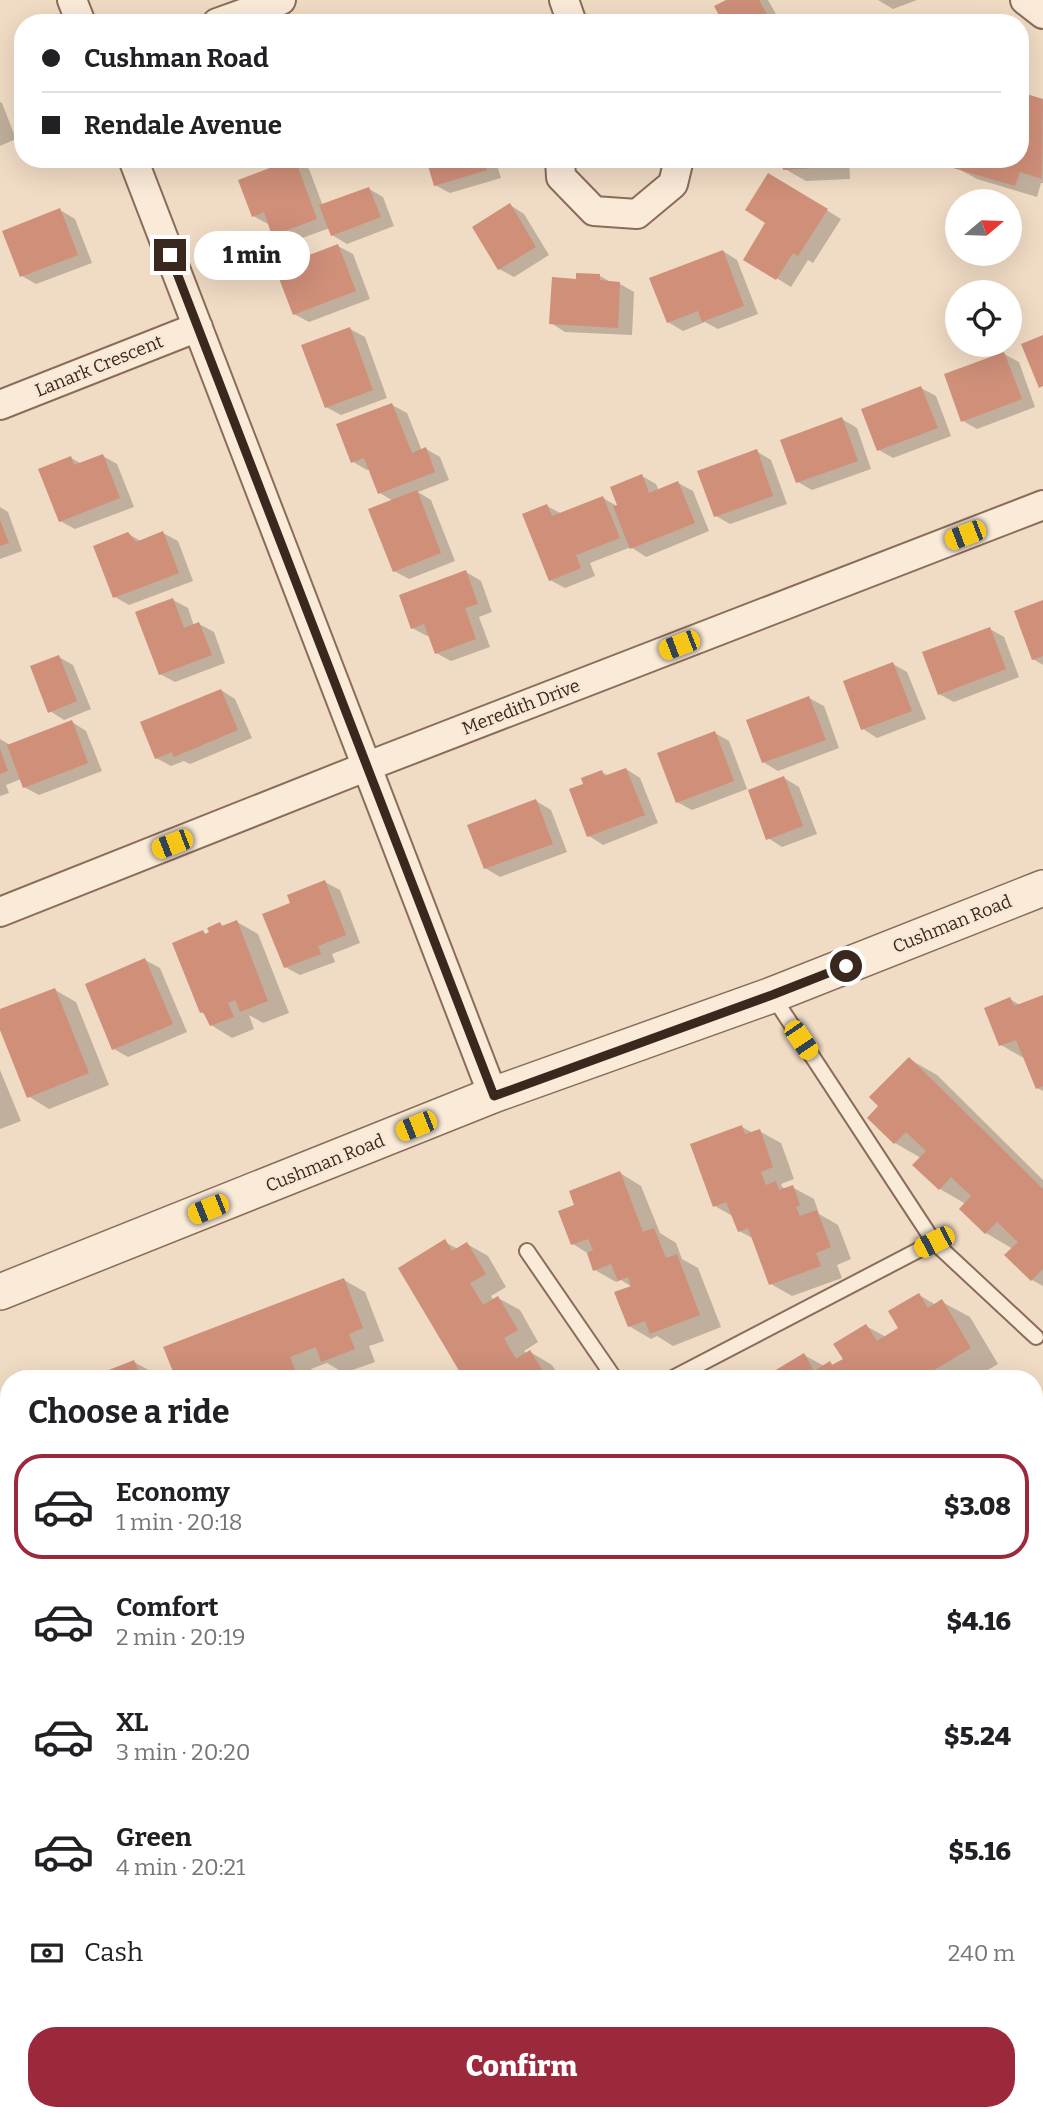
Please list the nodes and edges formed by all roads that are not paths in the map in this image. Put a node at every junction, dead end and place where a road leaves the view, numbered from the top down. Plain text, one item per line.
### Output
1 (281, 0) edge
2 (1026, 0) edge
3 (242, 14) edge
4 (1043, 14) edge
5 (136, 168) edge
6 (560, 168) edge
7 (677, 168) edge
8 (198, 327) junction
9 (0, 405) edge
10 (1043, 505) edge
11 (368, 766) junction
12 (1043, 888) edge
13 (0, 912) edge
14 (772, 995) junction
15 (494, 1096) junction
16 (934, 1242) junction
17 (527, 1251) dead end
18 (0, 1292) edge
19 (1036, 1336) dead end
20 (609, 1370) edge
21 (688, 1370) edge

1 - 3 street
2 - 4 street
5 - 8 street
6 - 7 street
8 - 9 street, Lanark Crescent
8 - 11 street
10 - 11 street, Meredith Drive
11 - 13 street, Meredith Drive
11 - 15 street
12 - 14 street, Cushman Road
14 - 15 street, Cushman Road
14 - 16 lane
15 - 18 street, Cushman Road
16 - 19 lane
16 - 21 lane
17 - 20 lane

